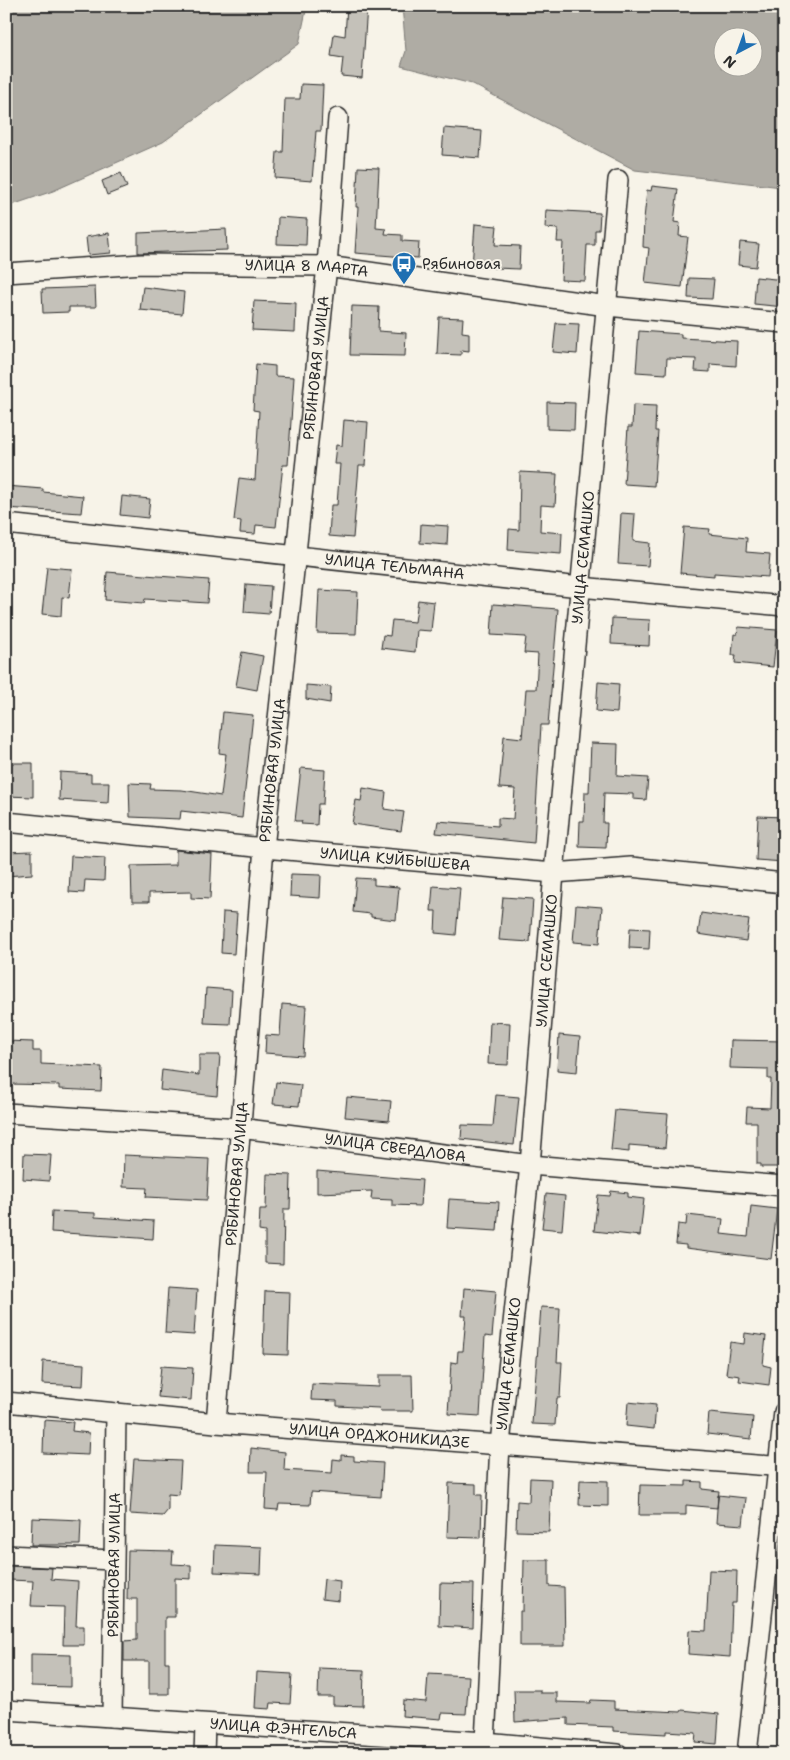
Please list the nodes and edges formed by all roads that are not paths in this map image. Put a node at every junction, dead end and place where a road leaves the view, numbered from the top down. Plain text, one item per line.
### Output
1 (338, 118) dead end
2 (618, 180) dead end
3 (326, 266) junction
4 (6, 273) edge
5 (607, 306) junction
6 (784, 323) edge
7 (6, 524) edge
8 (297, 557) junction
9 (580, 587) junction
10 (784, 606) edge
11 (6, 822) edge
12 (264, 848) junction
13 (554, 872) junction
14 (784, 883) edge
15 (6, 1113) edge
16 (240, 1128) junction
17 (530, 1165) junction
18 (784, 1186) edge
19 (6, 1402) edge
20 (784, 1412) edge
21 (116, 1413) junction
22 (216, 1423) junction
23 (500, 1444) junction
24 (780, 1466) edge
25 (6, 1555) edge
26 (113, 1560) junction
27 (6, 1710) edge
28 (112, 1717) junction
29 (205, 1724) junction
30 (485, 1742) junction
31 (204, 1754) edge
32 (618, 1754) edge
33 (747, 1754) edge

1 - 3 street, РЯБИНОВАЯ УЛИЦА
2 - 5 street, УЛИЦА СЕМАШКО
3 - 4 street, УЛИЦА 8 МАРТА
3 - 5 street, УЛИЦА 8 МАРТА
3 - 8 street, РЯБИНОВАЯ УЛИЦА
5 - 6 street, УЛИЦА 8 МАРТА
5 - 9 street, УЛИЦА СЕМАШКО
7 - 8 street, УЛИЦА ТЕЛЬМАНА
8 - 9 street, УЛИЦА ТЕЛЬМАНА
8 - 12 street, РЯБИНОВАЯ УЛИЦА
9 - 10 street, УЛИЦА ТЕЛЬМАНА
9 - 13 street, УЛИЦА СЕМАШКО
11 - 12 street, УЛИЦА КУЙБЫШЕВА
12 - 13 street, УЛИЦА КУЙБЫШЕВА
12 - 16 street, РЯБИНОВАЯ УЛИЦА
13 - 14 street, УЛИЦА КУЙБЫШЕВА
13 - 17 street, УЛИЦА СЕМАШКО
15 - 16 street, УЛИЦА СВЕРДЛОВА
16 - 17 street, УЛИЦА СВЕРДЛОВА
16 - 22 street, РЯБИНОВАЯ УЛИЦА
17 - 18 street, УЛИЦА СВЕРДЛОВА
17 - 23 street, УЛИЦА СЕМАШКО
19 - 21 street, УЛИЦА ОРДЖОНИКИДЗЕ
20 - 24 street
21 - 22 street, УЛИЦА ОРДЖОНИКИДЗЕ
21 - 26 street, РЯБИНОВАЯ УЛИЦА
22 - 23 street, УЛИЦА ОРДЖОНИКИДЗЕ
23 - 24 street, УЛИЦА ОРДЖОНИКИДЗЕ
23 - 30 street, УЛИЦА СЕМАШКО
24 - 33 street
25 - 26 street
26 - 28 street, РЯБИНОВАЯ УЛИЦА
27 - 28 street, УЛИЦА Ф.ЭНГЕЛЬСА
28 - 29 street, УЛИЦА Ф.ЭНГЕЛЬСА
29 - 30 street, УЛИЦА Ф.ЭНГЕЛЬСА
29 - 31 street
30 - 32 street, УЛИЦА Ф.ЭНГЕЛЬСА

